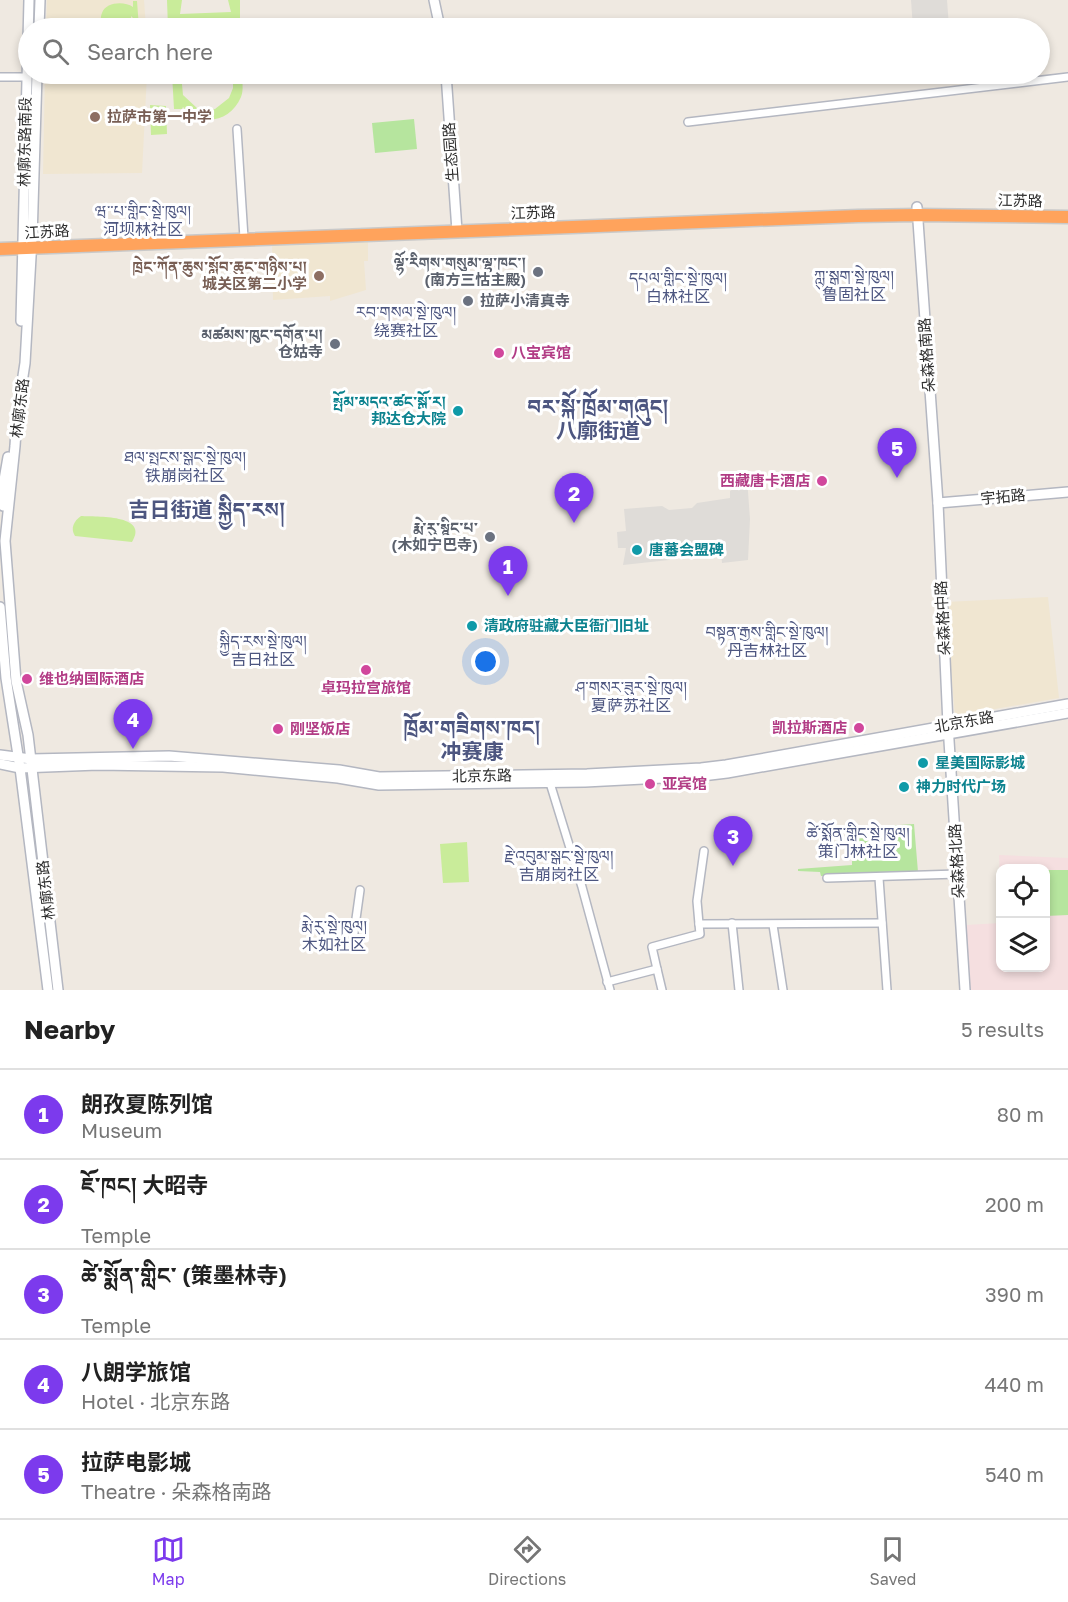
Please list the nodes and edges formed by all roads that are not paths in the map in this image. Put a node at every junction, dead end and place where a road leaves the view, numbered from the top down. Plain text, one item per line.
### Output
1 (29, 0) edge
2 (40, 0) edge
3 (434, 0) edge
4 (29, 18) edge
5 (39, 18) edge
6 (438, 18) edge
7 (0, 77) edge
8 (1068, 77) edge
9 (18, 78) edge
10 (1050, 79) edge
11 (27, 84) edge
12 (36, 84) edge
13 (447, 84) edge
14 (1009, 84) edge
15 (688, 122) dead end
16 (237, 129) dead end
17 (1068, 209) edge
18 (917, 211) junction
19 (1068, 217) edge
20 (456, 227) junction
21 (245, 234) junction
22 (0, 241) edge
23 (27, 244) junction
24 (0, 249) edge
25 (1068, 492) edge
26 (938, 503) junction
27 (0, 553) edge
28 (0, 607) edge
29 (1068, 704) edge
30 (1068, 713) edge
31 (949, 729) junction
32 (0, 755) edge
33 (19, 757) junction
34 (31, 763) junction
35 (0, 764) edge
36 (20, 768) junction
37 (550, 783) junction
38 (704, 851) dead end
39 (958, 874) junction
40 (827, 878) dead end
41 (879, 878) junction
42 (360, 890) dead end
43 (732, 922) junction
44 (882, 923) junction
45 (699, 924) junction
46 (773, 925) junction
47 (354, 933) dead end
48 (657, 969) junction
49 (607, 982) junction
50 (48, 990) edge
51 (58, 990) edge
52 (610, 990) edge
53 (662, 990) edge
54 (740, 990) edge
55 (783, 990) edge
56 (887, 990) edge
57 (965, 990) edge

1 - 4 main road, 林廓东路南段
2 - 5 main road
3 - 6 main road
7 - 9 street
8 - 10 street
11 - 23 main road, 林廓东路南段
12 - 23 main road, 林廓东路
13 - 20 main road, 生态园路
14 - 15 street
16 - 21 street
17 - 18 highway, 江苏路
18 - 19 highway, 江苏路
18 - 20 highway, 江苏路
18 - 26 main road, 朵森格南路
20 - 21 highway, 江苏路
21 - 23 highway, 江苏路
22 - 23 highway, 江苏路
23 - 24 highway, 江苏路
23 - 27 main road, 林廓东路
23 - 34 main road, 林廓东路
25 - 26 main road, 宇拓路
26 - 31 main road, 朵森格中路
28 - 33 main road, 林廓东路
29 - 31 main road, 北京东路
30 - 31 main road, 北京东路
31 - 34 main road, 北京东路
31 - 37 main road, 北京东路
31 - 39 main road, 朵森格北路
32 - 33 main road, 北京东路
33 - 34 main road, 北京东路
33 - 36 main road, 林廓东路
34 - 36 main road, 北京东路
34 - 37 main road, 北京东路
34 - 51 main road, 林廓东路
35 - 36 main road, 北京东路
36 - 50 main road, 林廓东路
37 - 49 street
38 - 45 street
39 - 41 street
39 - 57 main road, 朵森格北路
40 - 41 street
41 - 44 street
42 - 47 street
43 - 45 street
43 - 46 street
43 - 54 street
44 - 46 street
44 - 56 street
45 - 48 street
46 - 55 street
48 - 49 street
48 - 53 street
49 - 52 street

